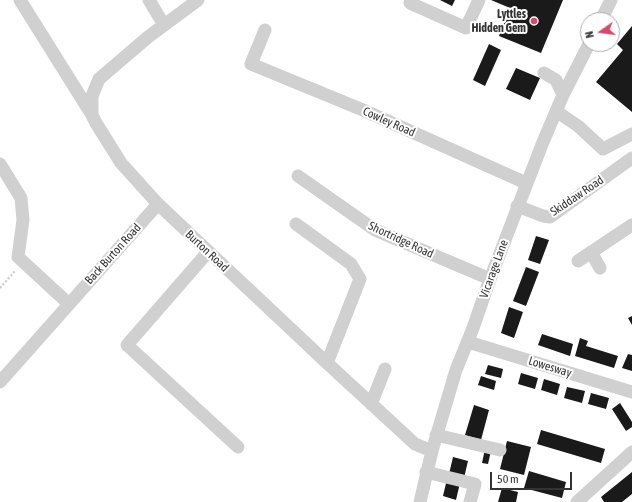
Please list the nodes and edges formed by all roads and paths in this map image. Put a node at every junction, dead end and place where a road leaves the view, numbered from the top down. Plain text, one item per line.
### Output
1 (20, 0) edge
2 (149, 0) edge
3 (479, 0) edge
4 (611, 0) edge
5 (190, 2) edge
6 (410, 3) dead end
7 (605, 12) edge
8 (164, 25) junction
9 (265, 30) dead end
10 (585, 52) edge
11 (544, 73) dead end
12 (563, 95) junction
13 (556, 111) junction
14 (92, 114) junction
15 (632, 134) edge
16 (632, 158) edge
17 (0, 164) edge
18 (298, 176) dead end
19 (526, 183) junction
20 (158, 204) junction
21 (517, 206) junction
22 (296, 224) dead end
23 (632, 225) edge
24 (208, 252) junction
25 (591, 252) junction
26 (578, 261) dead end
27 (23, 262) junction
28 (600, 268) dead end
29 (490, 279) junction
30 (0, 288) edge
31 (69, 304) junction
32 (468, 342) junction
33 (327, 363) junction
34 (385, 369) dead end
35 (0, 382) edge
36 (632, 392) edge
37 (371, 404) junction
38 (436, 435) junction
39 (238, 447) dead end
40 (500, 450) dead end
41 (432, 451) junction
42 (632, 452) edge
43 (426, 472) junction
44 (420, 502) edge
45 (470, 502) edge
46 (578, 502) edge

1 - 14 street
2 - 8 street
3 - 6 street
4 - 7 street
5 - 8 street, Burton Road
8 - 14 street, Burton Road
9 - 19 street, Cowley Road
10 - 12 street, Vicarage Lane
11 - 12 street
12 - 13 street, Vicarage Lane
13 - 15 street
13 - 19 street, Vicarage Lane
14 - 20 street, Burton Road
16 - 21 street, Skiddaw Road
17 - 27 street
18 - 29 street, Shortridge Road
19 - 21 street, Vicarage Lane
20 - 24 street, Burton Road
20 - 31 street, Back Burton Road
21 - 29 street, Vicarage Lane
22 - 33 street
23 - 25 street
24 - 33 street, Burton Road
24 - 39 street
25 - 26 street
25 - 28 street
27 - 30 path
27 - 31 street
29 - 32 street, Vicarage Lane
31 - 35 street, Back Burton Road
32 - 36 street, Lowesway
32 - 38 street, Vicarage Lane
33 - 37 street, Burton Road
34 - 37 street
37 - 41 street, Burton Road
38 - 40 street
38 - 41 street, Vicarage Lane
41 - 43 street, Vicarage Lane
42 - 46 street
43 - 44 street, Vicarage Lane
43 - 45 street

